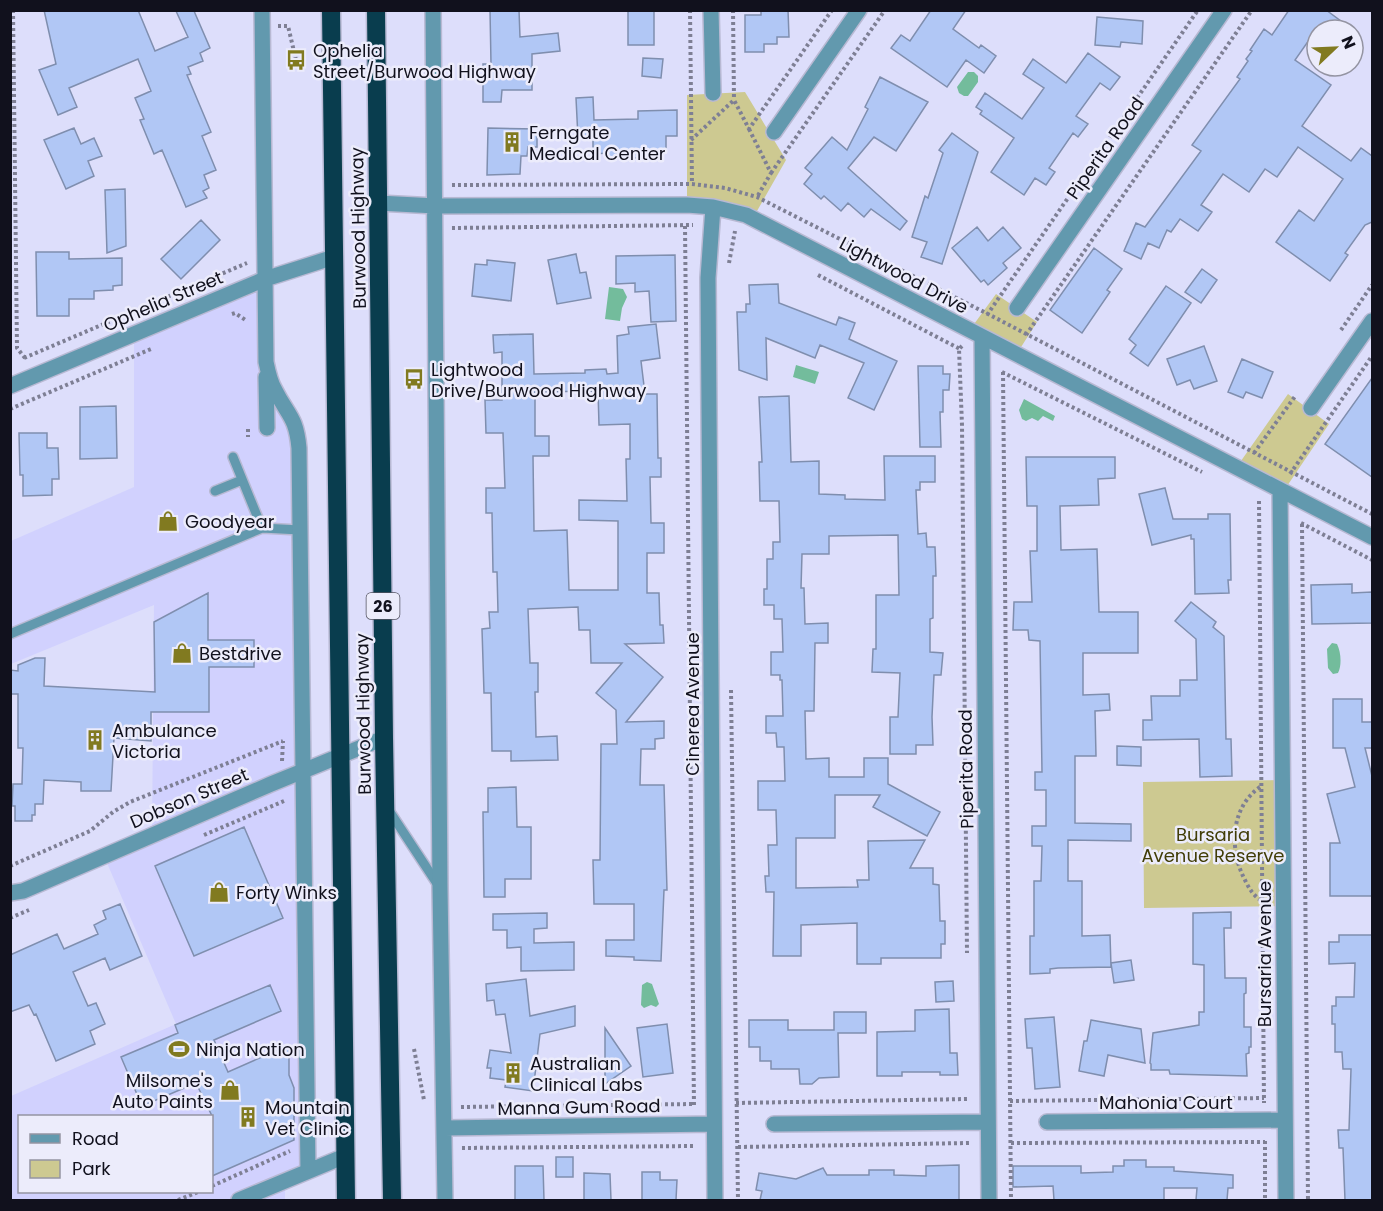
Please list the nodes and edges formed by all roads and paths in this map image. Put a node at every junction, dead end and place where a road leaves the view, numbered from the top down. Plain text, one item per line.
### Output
1 (13, 10) edge
2 (262, 10) edge
3 (331, 10) edge
4 (376, 10) edge
5 (434, 10) edge
6 (690, 10) edge
7 (711, 10) edge
8 (733, 10) edge
9 (832, 10) edge
10 (859, 10) edge
11 (885, 10) edge
12 (1198, 10) edge
13 (1224, 10) edge
14 (1252, 10) edge
15 (270, 27) dead end
16 (296, 60) dead end
17 (713, 93) dead end
18 (734, 100) junction
19 (748, 129) junction
20 (774, 132) dead end
21 (691, 140) junction
22 (771, 173) junction
23 (692, 184) junction
24 (451, 185) dead end
25 (757, 197) junction
26 (378, 203) junction
27 (436, 206) junction
28 (713, 207) junction
29 (693, 225) dead end
30 (684, 226) junction
31 (452, 228) dead end
32 (746, 237) dead end
33 (334, 257) junction
34 (247, 263) dead end
35 (728, 269) dead end
36 (817, 274) dead end
37 (265, 279) junction
38 (1017, 308) dead end
39 (988, 314) junction
40 (224, 317) dead end
41 (247, 321) dead end
42 (1372, 321) edge
43 (1026, 335) junction
44 (982, 337) junction
45 (160, 345) dead end
46 (1372, 356) edge
47 (25, 358) junction
48 (18, 361) dead end
49 (266, 362) junction
50 (10, 386) edge
51 (1311, 408) dead end
52 (10, 409) edge
53 (267, 428) dead end
54 (233, 457) dead end
55 (1292, 472) junction
56 (1206, 474) dead end
57 (242, 480) junction
58 (1280, 490) junction
59 (215, 491) dead end
60 (1248, 496) dead end
61 (1372, 514) edge
62 (262, 528) junction
63 (300, 530) junction
64 (1372, 537) edge
65 (207, 540) dead end
66 (211, 550) junction
67 (1372, 560) edge
68 (10, 634) edge
69 (731, 681) dead end
70 (384, 738) junction
71 (283, 741) dead end
72 (341, 756) junction
73 (304, 771) junction
74 (1261, 787) junction
75 (385, 804) junction
76 (10, 866) edge
77 (440, 888) junction
78 (10, 893) edge
79 (1262, 901) junction
80 (967, 964) dead end
81 (414, 1049) dead end
82 (968, 1088) dead end
83 (1264, 1098) junction
84 (1010, 1101) junction
85 (736, 1103) junction
86 (1264, 1105) dead end
87 (426, 1107) dead end
88 (462, 1107) dead end
89 (1285, 1120) junction
90 (988, 1122) junction
91 (1047, 1122) dead end
92 (714, 1124) junction
93 (774, 1124) dead end
94 (445, 1128) junction
95 (969, 1143) dead end
96 (1011, 1143) junction
97 (695, 1146) dead end
98 (738, 1147) junction
99 (462, 1148) dead end
100 (290, 1151) dead end
101 (345, 1156) junction
102 (308, 1171) junction
103 (213, 1186) edge
104 (194, 1193) edge
105 (178, 1200) edge
106 (239, 1200) edge
107 (345, 1200) edge
108 (392, 1200) edge
109 (445, 1200) edge
110 (715, 1200) edge
111 (738, 1200) edge
112 (989, 1200) edge
113 (1011, 1200) edge
114 (1265, 1200) edge
115 (1286, 1200) edge
116 (1308, 1200) edge

1 - 47 path
2 - 37 street
3 - 33 highway, Burwood Highway
4 - 26 highway, Burwood Highway / 26
5 - 27 street
6 - 21 path
7 - 17 street
8 - 18 path
9 - 19 path
10 - 20 street
11 - 22 path
12 - 39 path
13 - 38 street, Piperita Road
14 - 43 path
15 - 16 path
18 - 19 path
18 - 21 path
19 - 22 path
21 - 23 path
22 - 25 path
23 - 24 path
23 - 25 path
25 - 39 path
26 - 27 street, Lightwood Drive
26 - 70 highway, Burwood Highway / 26
27 - 28 street, Lightwood Drive
27 - 77 street
28 - 44 street, Lightwood Drive
28 - 92 street, Cinerea Avenue
29 - 30 path
30 - 31 path
30 - 88 path
32 - 35 path
33 - 37 street, Ophelia Street
33 - 72 highway, Burwood Highway
34 - 47 path
36 - 80 path
37 - 49 street
37 - 50 street, Ophelia Street
39 - 43 path
40 - 41 path
42 - 51 street
43 - 55 path
44 - 58 street, Lightwood Drive
44 - 90 street, Piperita Road
45 - 52 path
46 - 55 path
47 - 48 path
49 - 53 street
49 - 63 street
54 - 57 lane
55 - 61 path
56 - 84 path
57 - 59 lane
57 - 62 lane
58 - 64 street, Lightwood Drive
58 - 89 street, Bursaria Avenue
60 - 74 path
62 - 63 lane
62 - 66 lane
63 - 73 street
65 - 66 lane
66 - 68 lane
67 - 116 path
69 - 85 path
70 - 72 street, Dobson Street
70 - 75 highway, Burwood Highway / 26
71 - 76 path
72 - 73 street, Dobson Street
72 - 101 highway, Burwood Highway
73 - 78 street, Dobson Street
73 - 102 street
74 - 79 path
74 - 79 path
75 - 77 lane
75 - 108 highway, Burwood Highway / 26
77 - 94 street
79 - 83 path
81 - 87 path
82 - 85 path
83 - 84 path
83 - 86 path
84 - 96 path
85 - 98 path
89 - 91 street, Mahonia Court
89 - 115 street, Bursaria Avenue
90 - 93 street
90 - 112 street, Piperita Road
92 - 94 street, Manna Gum Road
92 - 110 street, Cinerea Avenue
94 - 109 street
95 - 98 path
96 - 113 path
96 - 114 path
97 - 99 path
98 - 111 path
100 - 103 path
101 - 102 street
101 - 107 highway, Burwood Highway
102 - 106 street
104 - 105 path

